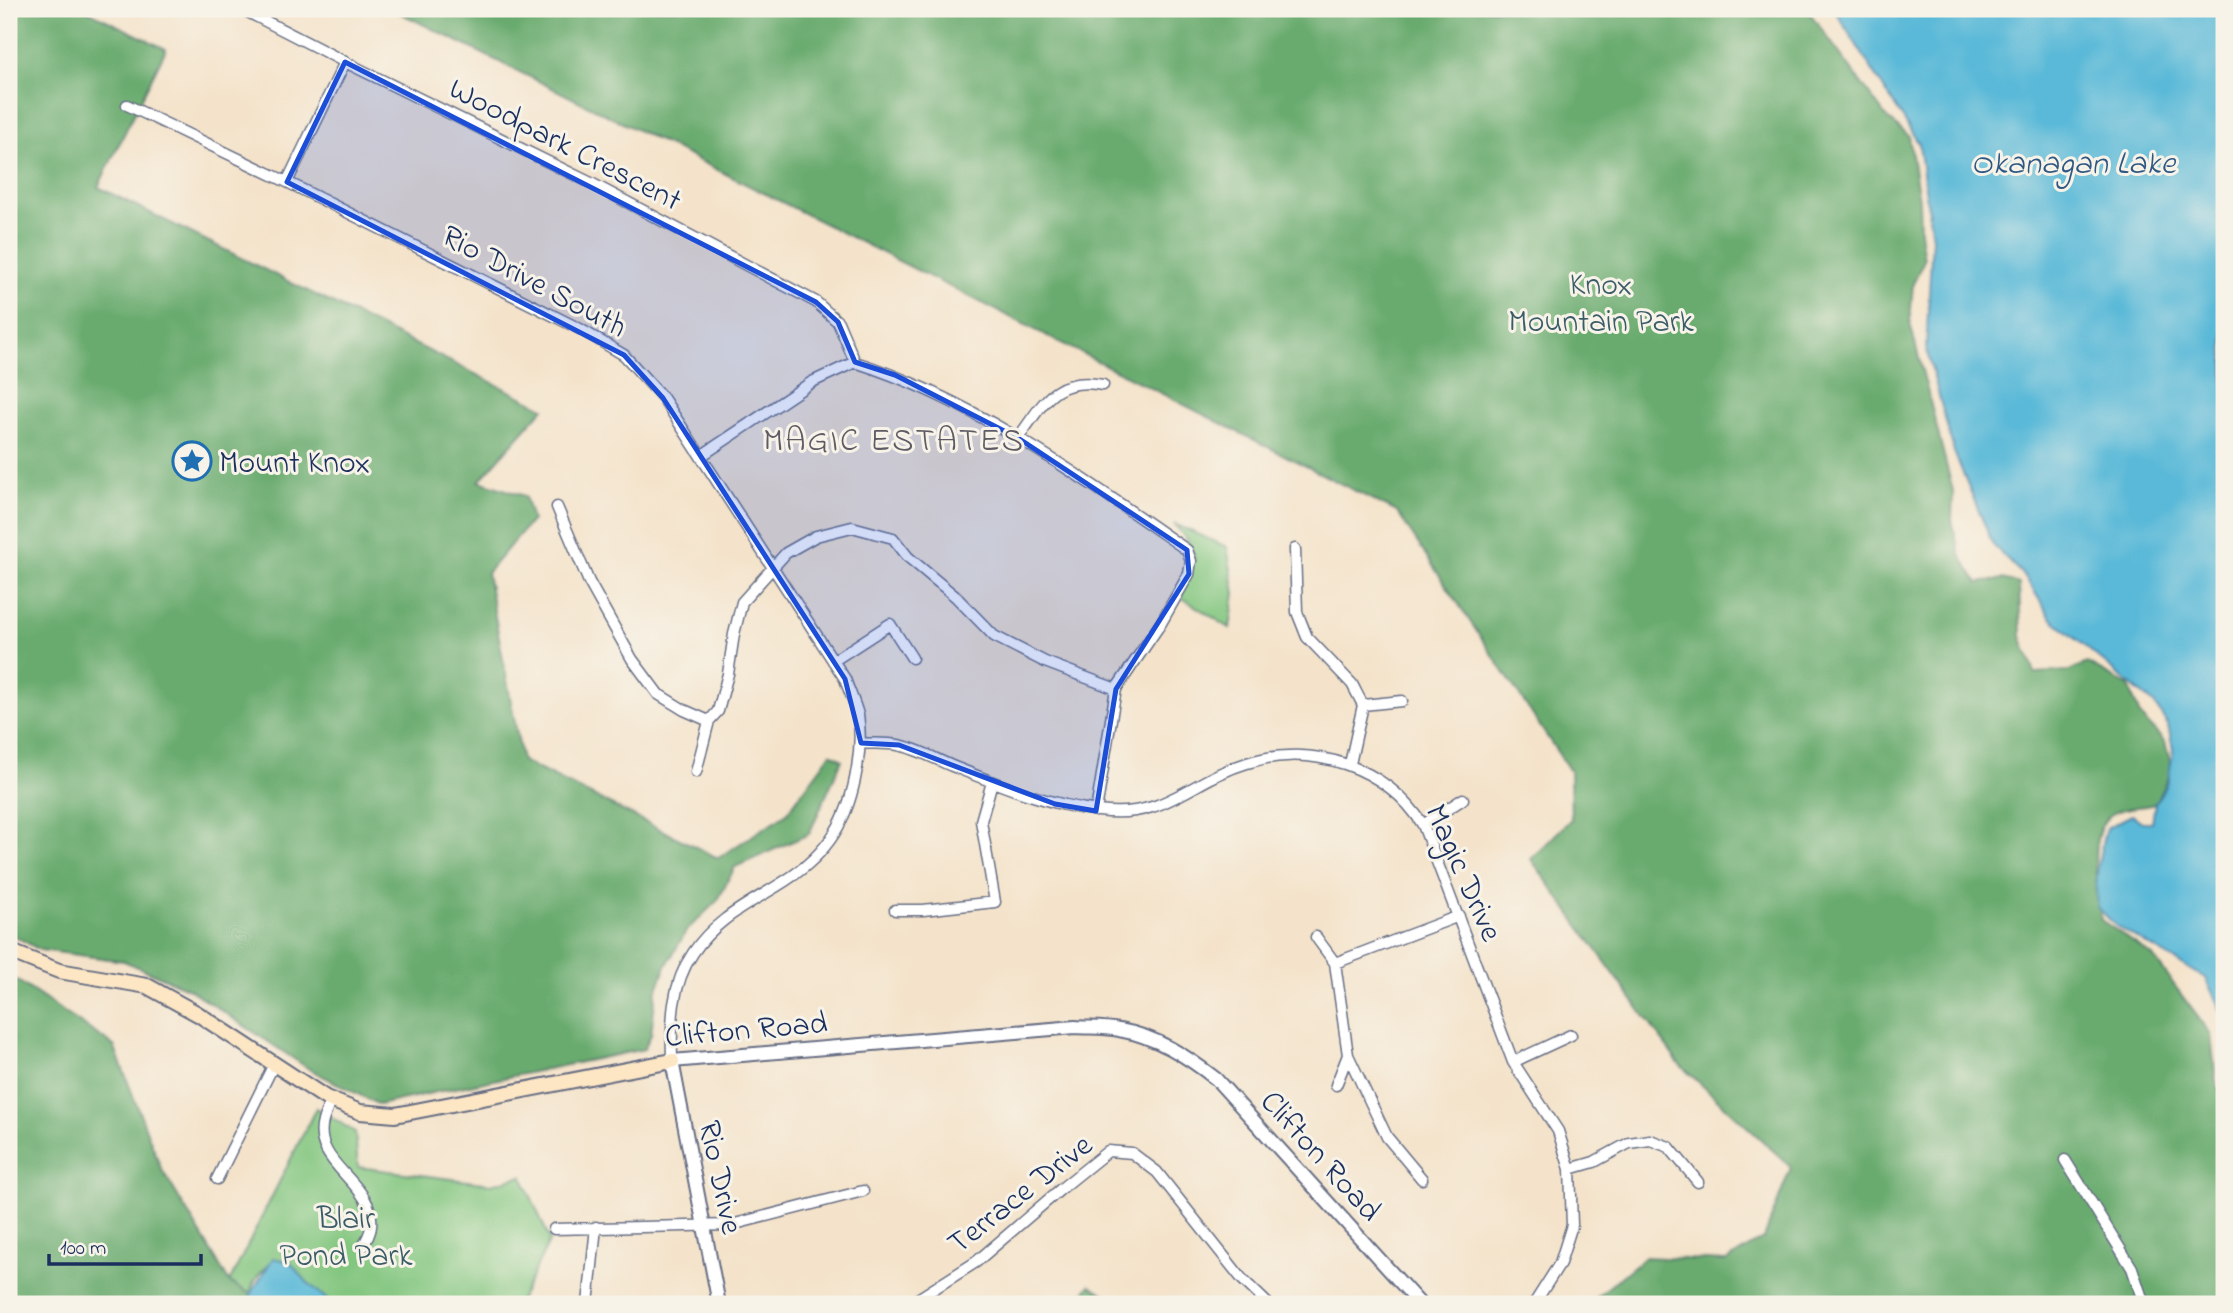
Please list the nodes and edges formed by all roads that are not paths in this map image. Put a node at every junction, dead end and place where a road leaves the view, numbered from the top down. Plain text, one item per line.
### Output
1 (242, 9) edge
2 (345, 62) junction
3 (127, 105) dead end
4 (286, 182) junction
5 (855, 362) junction
6 (1103, 385) dead end
7 (1018, 438) junction
8 (701, 456) junction
9 (557, 508) dead end
10 (1295, 549) dead end
11 (772, 566) junction
12 (912, 658) dead end
13 (833, 661) junction
14 (1116, 688) junction
15 (1402, 701) dead end
16 (1363, 705) junction
17 (709, 722) junction
18 (861, 743) junction
19 (1350, 764) junction
20 (696, 772) dead end
21 (992, 782) junction
22 (1463, 799) dead end
23 (1096, 811) junction
24 (1423, 825) junction
25 (895, 910) dead end
26 (1460, 916) junction
27 (1316, 937) dead end
28 (9, 951) edge
29 (1335, 963) junction
30 (1571, 1035) dead end
31 (1348, 1055) junction
32 (672, 1061) junction
33 (1513, 1062) junction
34 (274, 1064) junction
35 (1336, 1085) dead end
36 (331, 1100) junction
37 (2066, 1160) dead end
38 (1570, 1169) junction
39 (217, 1179) dead end
40 (1422, 1179) dead end
41 (1698, 1182) dead end
42 (863, 1191) dead end
43 (596, 1227) junction
44 (705, 1227) junction
45 (554, 1229) dead end
46 (363, 1247) dead end
47 (588, 1304) edge
48 (719, 1304) edge
49 (910, 1304) edge
50 (1268, 1304) edge
51 (1420, 1304) edge
52 (1534, 1304) edge
53 (2144, 1304) edge

1 - 2 street, Woodpark Crescent
2 - 4 street
2 - 5 street, Woodpark Crescent
3 - 4 street, Rio Drive South
4 - 8 street, Rio Drive South
5 - 7 street
5 - 8 street
6 - 7 street
7 - 14 street
8 - 11 street, Rio Drive South
9 - 17 street
10 - 16 street
11 - 13 street, Rio Drive South
11 - 14 street
11 - 17 street
12 - 13 street
13 - 18 street, Rio Drive South
14 - 23 street
15 - 16 street
16 - 19 street
17 - 20 street
18 - 21 street, Magic Drive
18 - 32 street, Rio Drive South
19 - 23 street, Magic Drive
19 - 24 street, Magic Drive
21 - 23 street, Magic Drive
21 - 25 street
22 - 24 street
24 - 26 street, Magic Drive
26 - 29 street
26 - 33 street, Magic Drive
27 - 29 street
28 - 34 main road, Clifton Road
29 - 31 street
30 - 33 street
31 - 35 street
31 - 40 street
32 - 36 main road, Clifton Road
32 - 44 street, Rio Drive
32 - 51 street, Clifton Road
33 - 38 street, Magic Drive
34 - 36 main road, Clifton Road
34 - 39 street
36 - 46 street
37 - 53 street
38 - 41 street
38 - 52 street, Magic Drive
42 - 44 street
43 - 44 street
43 - 45 street
43 - 47 street
44 - 48 street, Rio Drive
49 - 50 street, Terrace Drive

